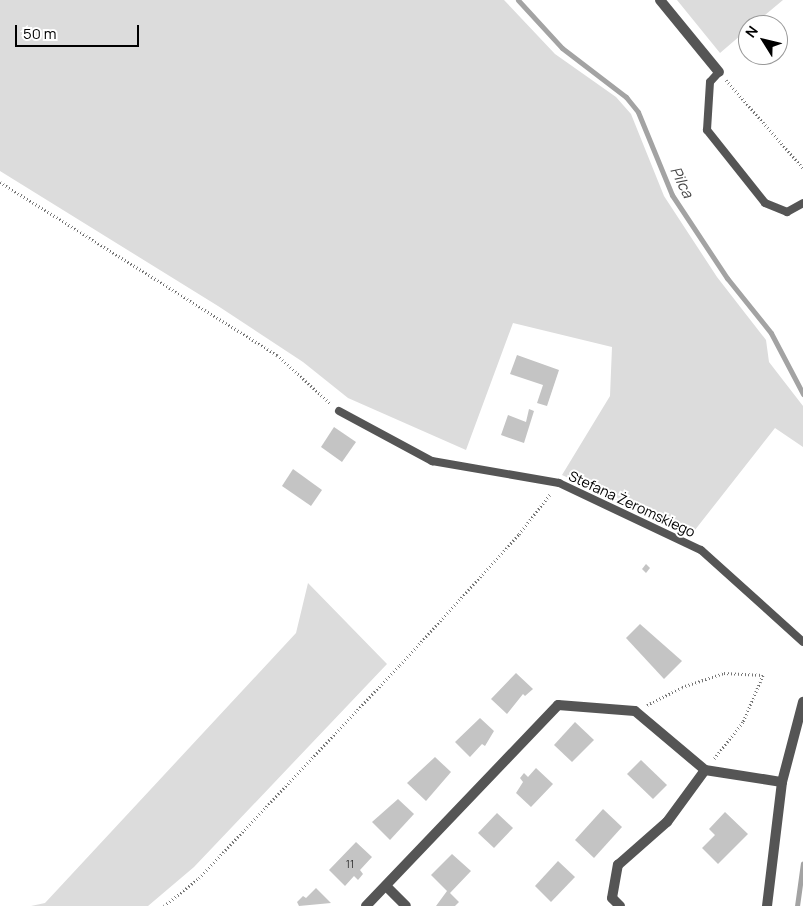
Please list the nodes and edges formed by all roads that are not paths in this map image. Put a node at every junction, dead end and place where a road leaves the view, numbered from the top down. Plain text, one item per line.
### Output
1 (660, 0) edge
2 (719, 72) joint
3 (803, 203) edge
4 (339, 411) road end
5 (803, 642) edge
6 (803, 702) edge
7 (705, 770) junction
8 (782, 782) junction
9 (386, 886) junction
10 (366, 906) edge
11 (406, 906) edge
12 (620, 906) edge
13 (767, 906) edge

1 - 2 street
2 - 3 lane
4 - 5 lane, Stefana Żeromskiego
6 - 8 street
7 - 8 street
7 - 9 street
7 - 12 street
8 - 13 street
9 - 10 street
9 - 11 street

